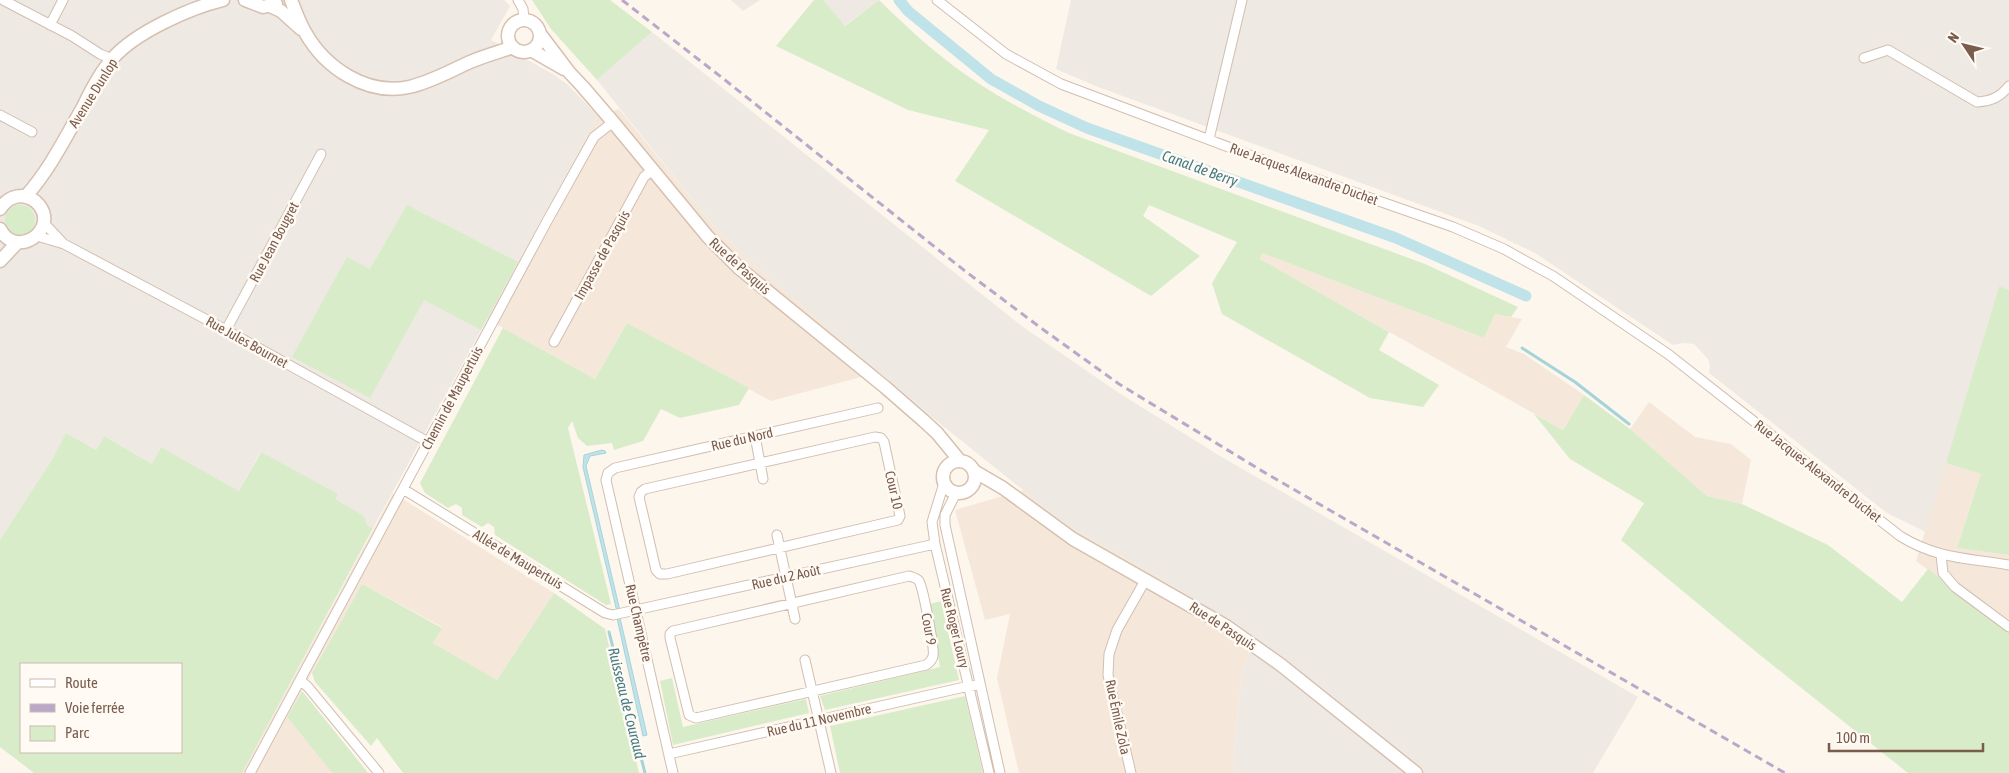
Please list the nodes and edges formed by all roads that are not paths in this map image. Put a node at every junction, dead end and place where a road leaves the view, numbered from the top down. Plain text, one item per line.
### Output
1 (3, 0) edge
2 (63, 0) edge
3 (223, 0) edge
4 (245, 0) edge
5 (284, 0) edge
6 (291, 0) edge
7 (518, 0) edge
8 (937, 0) edge
9 (1242, 0) edge
10 (206, 2) edge
11 (270, 6) junction
12 (524, 19) junction
13 (50, 25) junction
14 (305, 32) junction
15 (541, 35) junction
16 (511, 42) junction
17 (531, 50) junction
18 (1864, 58) dead end
19 (112, 59) junction
20 (568, 72) junction
21 (2009, 86) edge
22 (0, 115) edge
23 (614, 122) junction
24 (32, 132) dead end
25 (1209, 139) junction
26 (321, 154) dead end
27 (50, 166) junction
28 (652, 170) junction
29 (26, 196) junction
30 (2, 203) edge
31 (38, 204) junction
32 (44, 223) junction
33 (1, 231) edge
34 (37, 236) junction
35 (18, 242) junction
36 (64, 244) junction
37 (0, 250) edge
38 (0, 261) edge
39 (226, 330) junction
40 (554, 342) dead end
41 (878, 408) dead end
42 (937, 433) junction
43 (755, 436) junction
44 (428, 442) junction
45 (960, 460) junction
46 (760, 463) junction
47 (946, 467) junction
48 (974, 471) junction
49 (608, 473) joint
50 (763, 479) dead end
51 (944, 483) junction
52 (403, 489) junction
53 (970, 489) junction
54 (956, 493) junction
55 (1016, 498) junction
56 (776, 534) dead end
57 (935, 544) junction
58 (780, 548) junction
59 (1941, 555) junction
60 (2009, 565) edge
61 (786, 577) junction
62 (1146, 579) junction
63 (792, 603) junction
64 (636, 611) junction
65 (795, 619) dead end
66 (2009, 627) edge
67 (805, 660) dead end
68 (300, 680) junction
69 (980, 685) junction
70 (970, 686) junction
71 (812, 691) junction
72 (819, 720) junction
73 (668, 754) junction
74 (250, 773) edge
75 (379, 773) edge
76 (673, 773) edge
77 (830, 773) edge
78 (989, 773) edge
79 (1000, 773) edge
80 (1131, 773) edge
81 (1416, 773) edge

1 - 13 street
2 - 13 street
3 - 10 main road, Avenue Dunlop
4 - 11 main road
5 - 11 main road
6 - 14 main road
7 - 12 street
8 - 25 street, Rue Jacques Alexandre Duchet
9 - 25 street
10 - 19 main road, Avenue Dunlop
11 - 14 main road
12 - 15 main road
12 - 16 main road
13 - 19 street
14 - 16 main road
15 - 17 main road
15 - 20 main road, Rue de Pasquis
16 - 17 main road
17 - 20 main road, Rue de Pasquis
18 - 21 street
19 - 27 main road, Avenue Dunlop
20 - 23 main road, Rue de Pasquis
22 - 24 street
23 - 28 main road, Rue de Pasquis
23 - 44 street, Chemin de Maupertuis
25 - 59 street, Rue Jacques Alexandre Duchet
26 - 39 street, Rue Jean Bougret
27 - 29 main road, Avenue Dunlop
27 - 31 main road, Avenue Dunlop
28 - 40 street, Impasse de Pasquis
28 - 42 main road, Rue de Pasquis
29 - 30 main road
29 - 31 main road
31 - 32 main road
32 - 34 main road
32 - 36 street, Rue Jules Bournet
33 - 35 main road
33 - 37 main road
34 - 35 main road
34 - 36 street, Rue Jules Bournet
35 - 38 main road
36 - 39 street, Rue Jules Bournet
39 - 44 street, Rue Jules Bournet
41 - 43 street, Rue du Nord
42 - 45 main road, Rue de Pasquis
42 - 47 main road
43 - 46 street
43 - 49 street, Rue du Nord
44 - 52 street, Chemin de Maupertuis
45 - 47 main road
45 - 48 main road
46 - 50 street
46 - 58 street, Cour 10
46 - 58 street, Cour 10
47 - 51 main road
48 - 53 main road
48 - 55 main road, Rue de Pasquis
49 - 64 street, Rue Champêtre
51 - 54 main road
51 - 57 street, Rue Roger Loury
52 - 64 street, Allée de Maupertuis
52 - 68 street, Chemin de Maupertuis
53 - 54 main road
53 - 55 main road, Rue de Pasquis
54 - 69 street, Rue Roger Loury
55 - 62 main road, Rue de Pasquis
56 - 58 street
57 - 61 street, Rue du 2 Août
57 - 70 street, Rue Roger Loury
58 - 61 street
59 - 60 street, Rue Jacques Alexandre Duchet
59 - 66 street
61 - 63 street
61 - 64 street, Rue du 2 Août
62 - 80 street, Rue Émile Zola
62 - 81 main road, Rue de Pasquis
63 - 65 street
63 - 71 street, Cour 9
63 - 71 street, Cour 9
64 - 73 street, Rue Champêtre
67 - 71 street
68 - 74 street, Chemin de Maupertuis
68 - 75 street
69 - 70 street, Rue du 11 Novembre
69 - 79 street, Rue Roger Loury
70 - 72 street, Rue du 11 Novembre
70 - 78 street, Rue Roger Loury
71 - 72 street
72 - 73 street, Rue du 11 Novembre
72 - 77 street
73 - 76 street, Rue Champêtre

